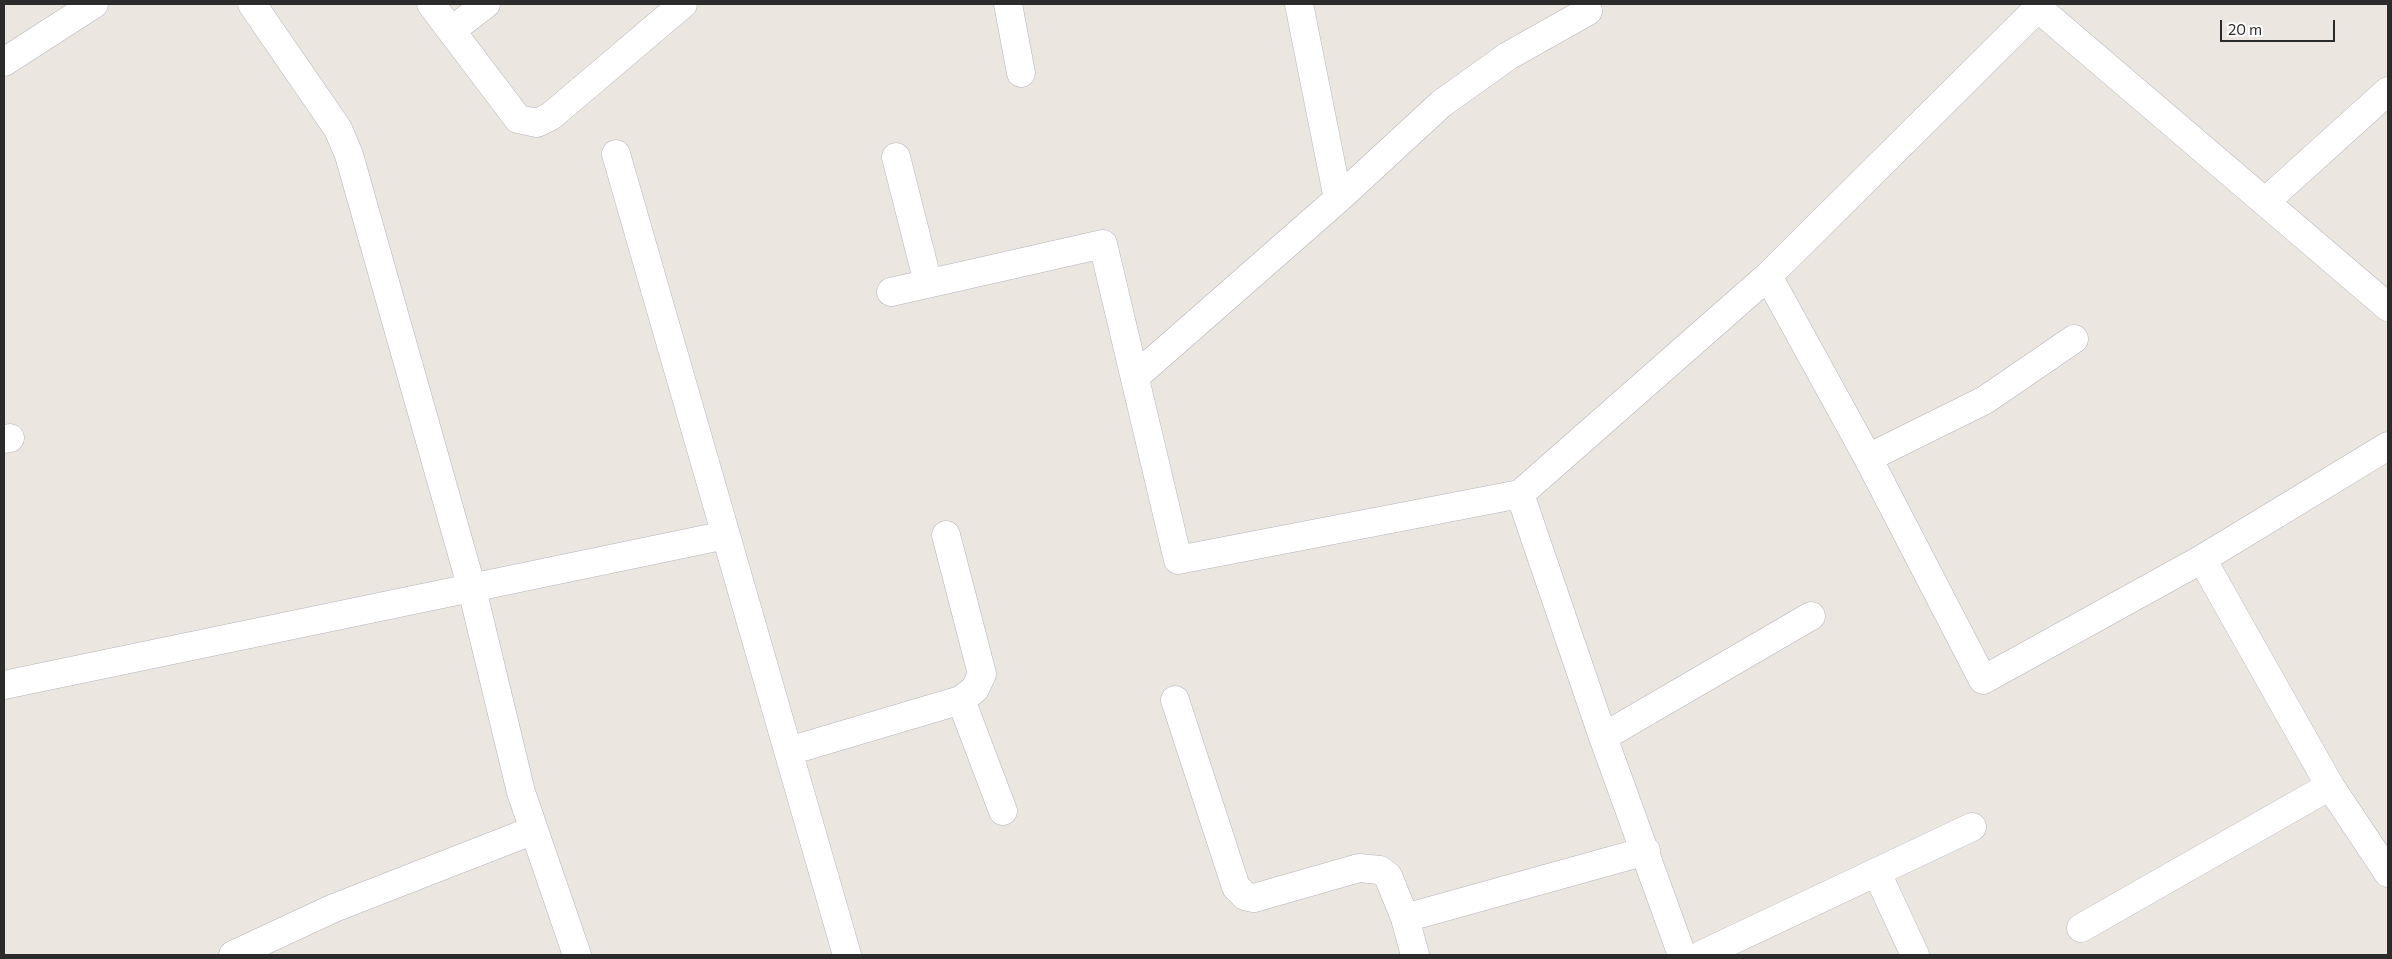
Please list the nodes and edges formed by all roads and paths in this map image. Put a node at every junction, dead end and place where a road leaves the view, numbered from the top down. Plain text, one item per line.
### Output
1 (94, 4) edge
2 (252, 4) edge
3 (431, 4) edge
4 (486, 4) edge
5 (682, 4) edge
6 (1008, 4) edge
7 (1298, 4) edge
8 (2040, 6) edge
9 (1588, 11) dead end
10 (452, 30) junction
11 (7, 55) edge
12 (1020, 73) dead end
13 (2388, 91) edge
14 (616, 154) dead end
15 (896, 157) dead end
16 (1338, 199) junction
17 (2264, 202) junction
18 (1768, 276) junction
19 (928, 284) junction
20 (892, 292) dead end
21 (2388, 307) edge
22 (2074, 339) dead end
23 (1136, 376) junction
24 (2388, 446) edge
25 (1868, 458) junction
26 (1520, 494) junction
27 (726, 535) junction
28 (946, 535) dead end
29 (2202, 559) junction
30 (472, 589) junction
31 (1811, 616) dead end
32 (4, 685) edge
33 (961, 700) junction
34 (1175, 700) dead end
35 (1603, 737) junction
36 (789, 751) junction
37 (2330, 786) junction
38 (1003, 811) dead end
39 (1972, 827) dead end
40 (534, 830) junction
41 (1646, 851) junction
42 (2388, 872) edge
43 (1876, 873) junction
44 (1405, 918) junction
45 (2081, 928) dead end
46 (233, 955) edge
47 (576, 955) edge
48 (847, 955) edge
49 (1415, 955) edge
50 (1682, 955) edge
51 (1700, 955) edge
52 (1915, 955) edge

1 - 11 street
2 - 30 street
3 - 10 street
4 - 10 street
5 - 10 street
6 - 12 street
7 - 16 street
8 - 17 street
8 - 18 street
9 - 16 street
13 - 17 street
14 - 27 street
15 - 19 street
16 - 23 street
17 - 21 street
18 - 25 street
18 - 26 street
19 - 20 street
19 - 23 street
22 - 25 street
23 - 26 street
24 - 29 street
25 - 29 street
26 - 35 street
27 - 30 street
27 - 36 street
28 - 33 street
29 - 37 street
30 - 32 street
30 - 40 street
31 - 35 street
33 - 36 street
33 - 38 street
34 - 44 street
35 - 41 street
36 - 48 street
37 - 42 street
37 - 45 street
39 - 43 street
40 - 46 street
40 - 47 street
41 - 44 street
41 - 50 street
43 - 51 street
43 - 52 street
44 - 49 street

